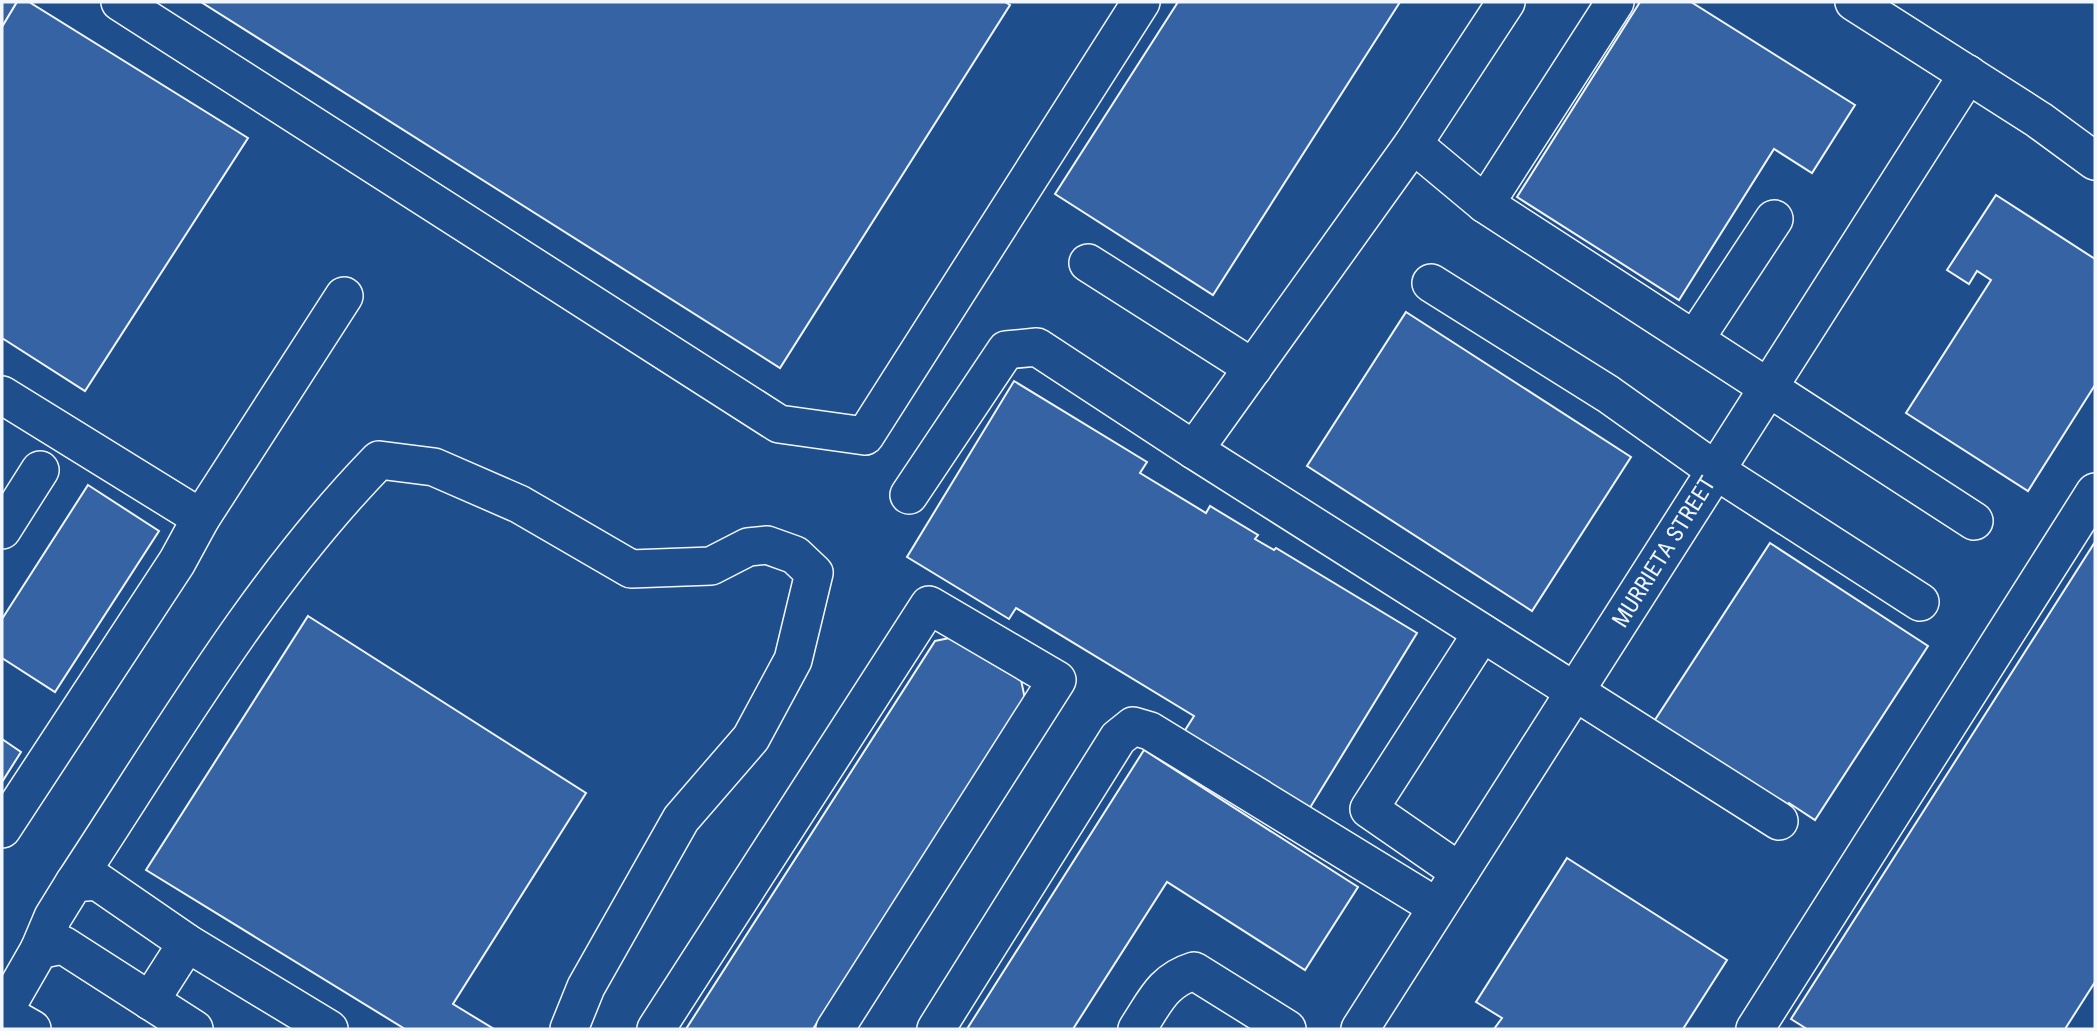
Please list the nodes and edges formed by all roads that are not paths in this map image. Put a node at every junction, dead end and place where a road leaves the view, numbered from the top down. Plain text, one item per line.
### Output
1 (120, 2) edge
2 (1141, 2) edge
3 (1506, 2) edge
4 (1615, 2) edge
5 (1854, 2) edge
6 (1968, 74) junction
7 (1413, 144) junction
8 (2095, 161) edge
9 (1485, 204) junction
10 (1773, 219) dead end
11 (1087, 263) dead end
12 (1431, 283) dead end
13 (344, 296) dead end
14 (1695, 339) junction
15 (1253, 368) junction
16 (1769, 386) junction
17 (2, 395) edge
18 (1194, 450) junction
19 (40, 470) dead end
20 (1716, 470) junction
21 (2095, 492) edge
22 (909, 495) dead end
23 (201, 518) junction
24 (1974, 521) dead end
25 (2, 530) edge
26 (1920, 602) dead end
27 (1482, 633) junction
28 (1575, 691) junction
29 (1779, 821) dead end
30 (2, 829) edge
31 (1460, 873) junction
32 (74, 883) junction
33 (1437, 907) junction
34 (187, 943) junction
35 (38, 950) junction
36 (150, 1001) junction
37 (12, 1018) edge
38 (194, 1029) edge
39 (329, 1029) edge
40 (569, 1029) edge
41 (656, 1029) edge
42 (835, 1029) edge
43 (936, 1029) edge
44 (1137, 1029) edge
45 (1287, 1029) edge
46 (1360, 1029) edge
47 (1755, 1029) edge

1 - 2 street
3 - 7 street
4 - 9 street
5 - 6 street
6 - 8 street
6 - 16 street, MURRIETA STREET
7 - 9 street
7 - 15 street
9 - 14 street
10 - 14 street
11 - 15 street
12 - 20 street
13 - 23 street
14 - 16 street
15 - 18 street
16 - 20 street, MURRIETA STREET
16 - 24 street
17 - 23 street
18 - 22 street
18 - 27 street
19 - 25 street
20 - 26 street
20 - 28 street, MURRIETA STREET
21 - 47 street
23 - 30 street
27 - 28 street
27 - 31 street
28 - 29 street
28 - 31 street, MURRIETA STREET
31 - 33 street, MURRIETA STREET
32 - 34 street
32 - 35 street
32 - 40 street
33 - 43 street
33 - 46 street, MURRIETA STREET
34 - 36 street
34 - 39 street
35 - 36 street
35 - 37 street
36 - 38 street
41 - 42 street
44 - 45 street

